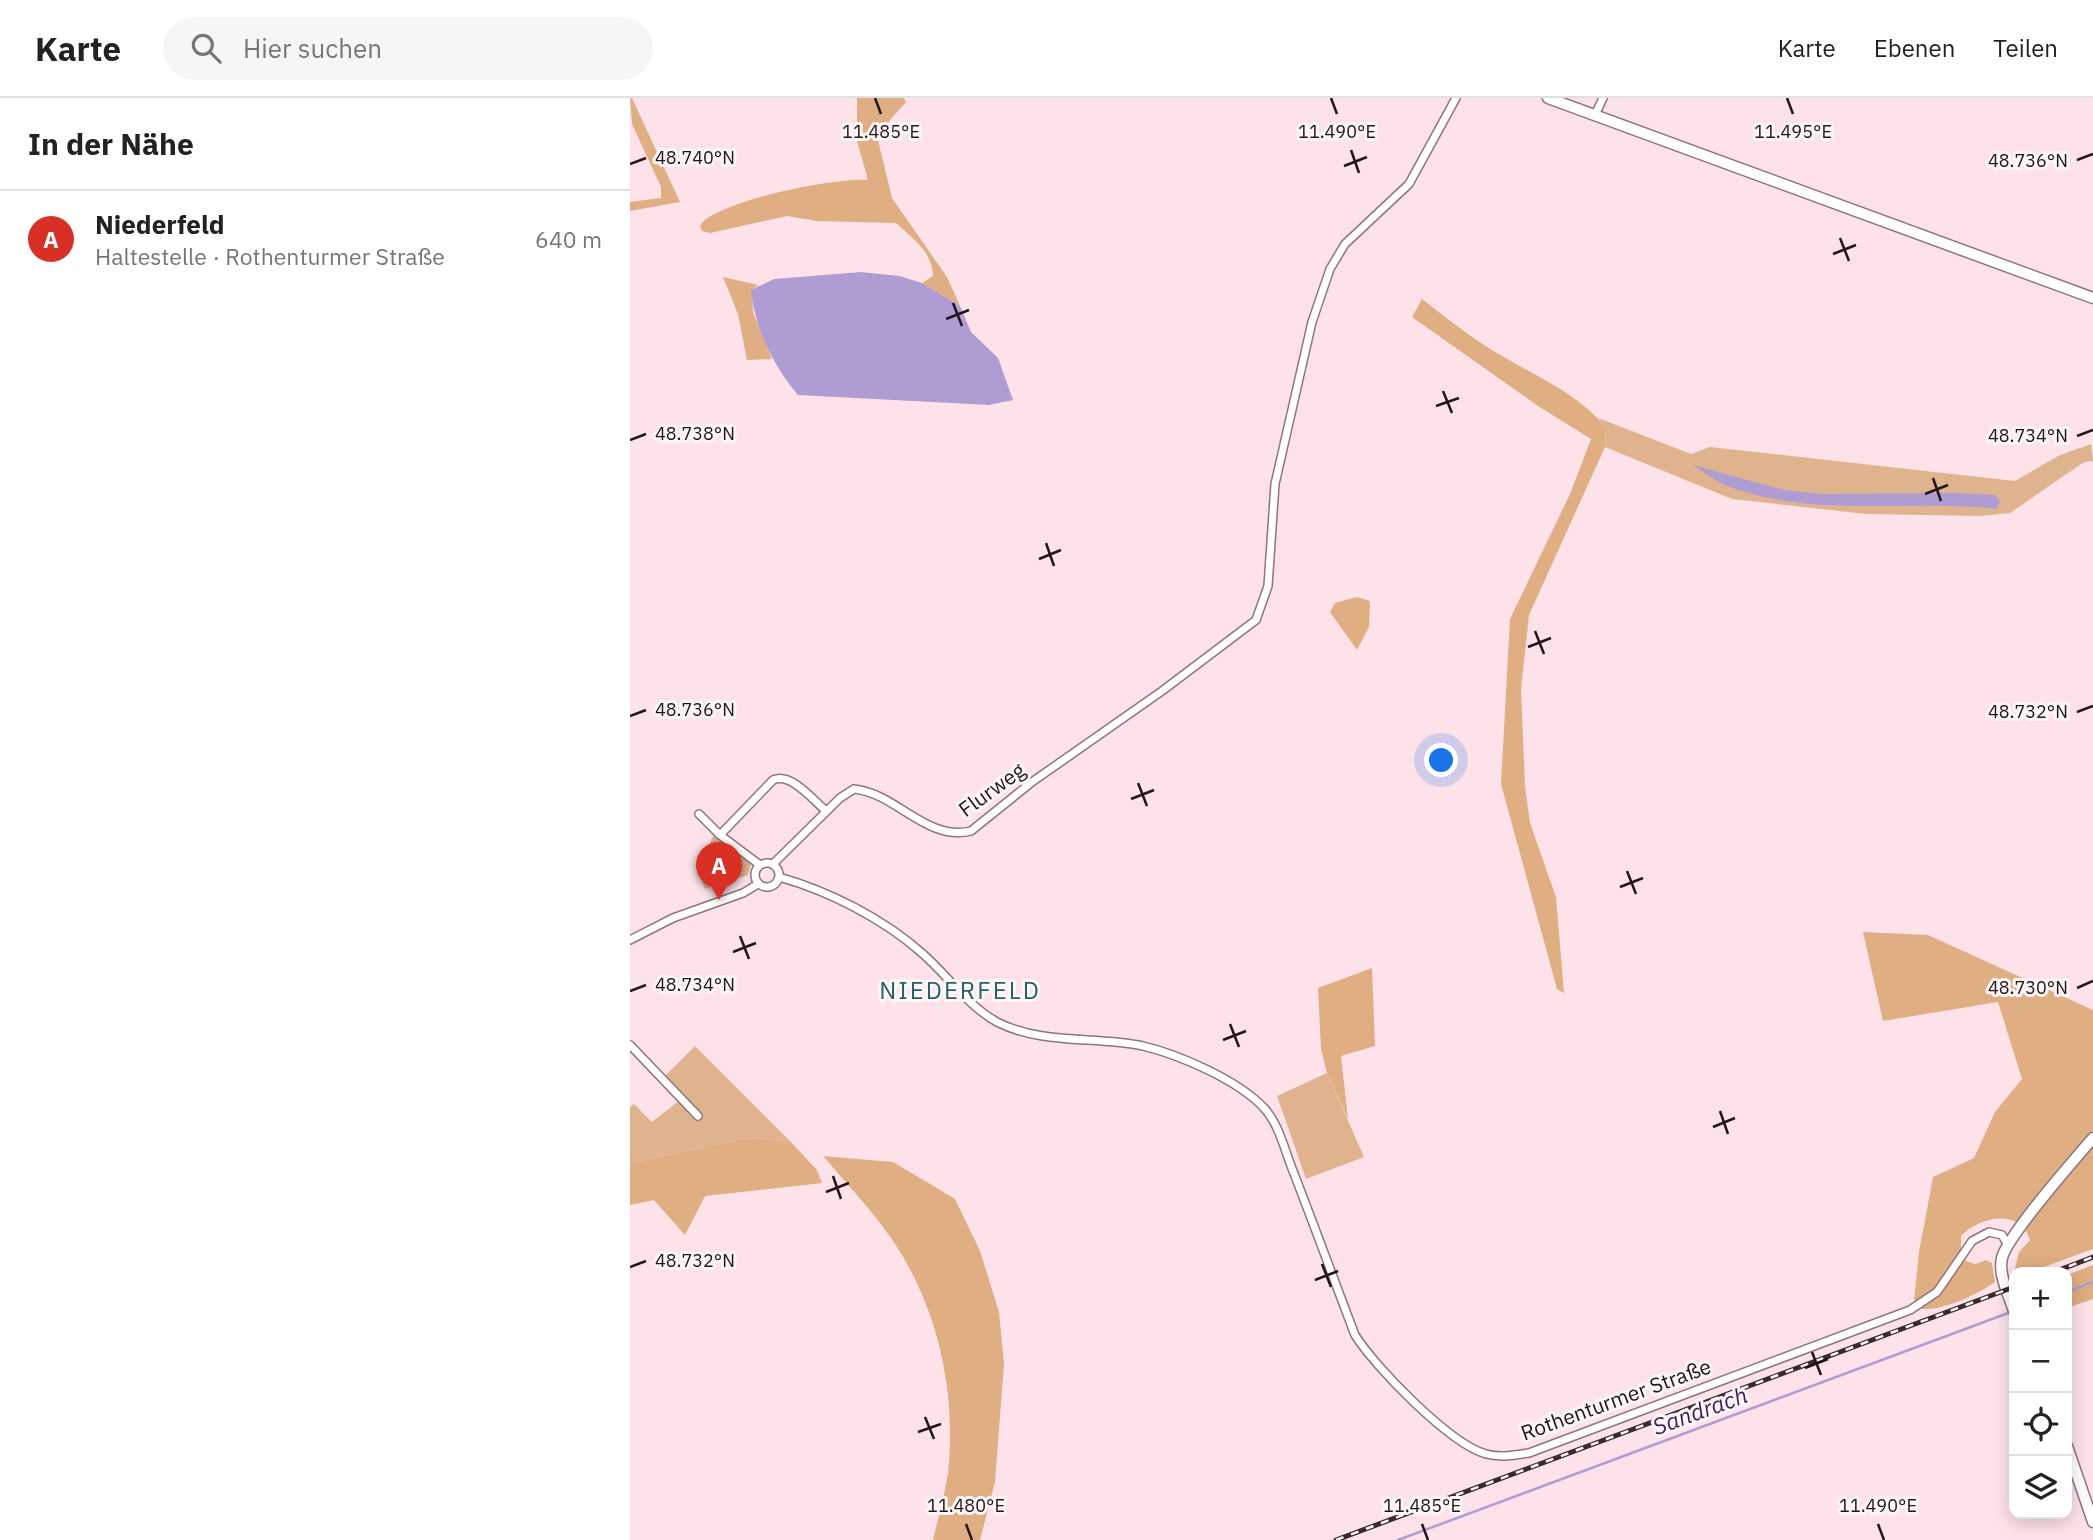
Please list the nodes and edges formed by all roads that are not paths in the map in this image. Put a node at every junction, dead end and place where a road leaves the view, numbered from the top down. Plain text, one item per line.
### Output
1 (1456, 98) edge
2 (1548, 98) edge
3 (1603, 98) edge
4 (1595, 115) junction
5 (2093, 298) edge
6 (826, 811) junction
7 (699, 814) dead end
8 (720, 835) junction
9 (773, 864) junction
10 (760, 865) junction
11 (779, 877) junction
12 (758, 884) junction
13 (630, 940) edge
14 (630, 1045) edge
15 (698, 1116) dead end
16 (2093, 1138) edge
17 (2008, 1245) junction
18 (2009, 1295) edge
19 (2070, 1456) edge
20 (2093, 1522) edge

1 - 6 street, Flurweg
2 - 4 main road
3 - 4 street
4 - 5 main road
6 - 8 street
6 - 9 street, Flurweg
7 - 8 street
8 - 10 street
9 - 10 street
9 - 11 street
10 - 12 street
11 - 12 street
11 - 17 street, Rothenturmer Straße
12 - 13 street
14 - 15 street
16 - 17 main road
17 - 18 main road
19 - 20 main road

